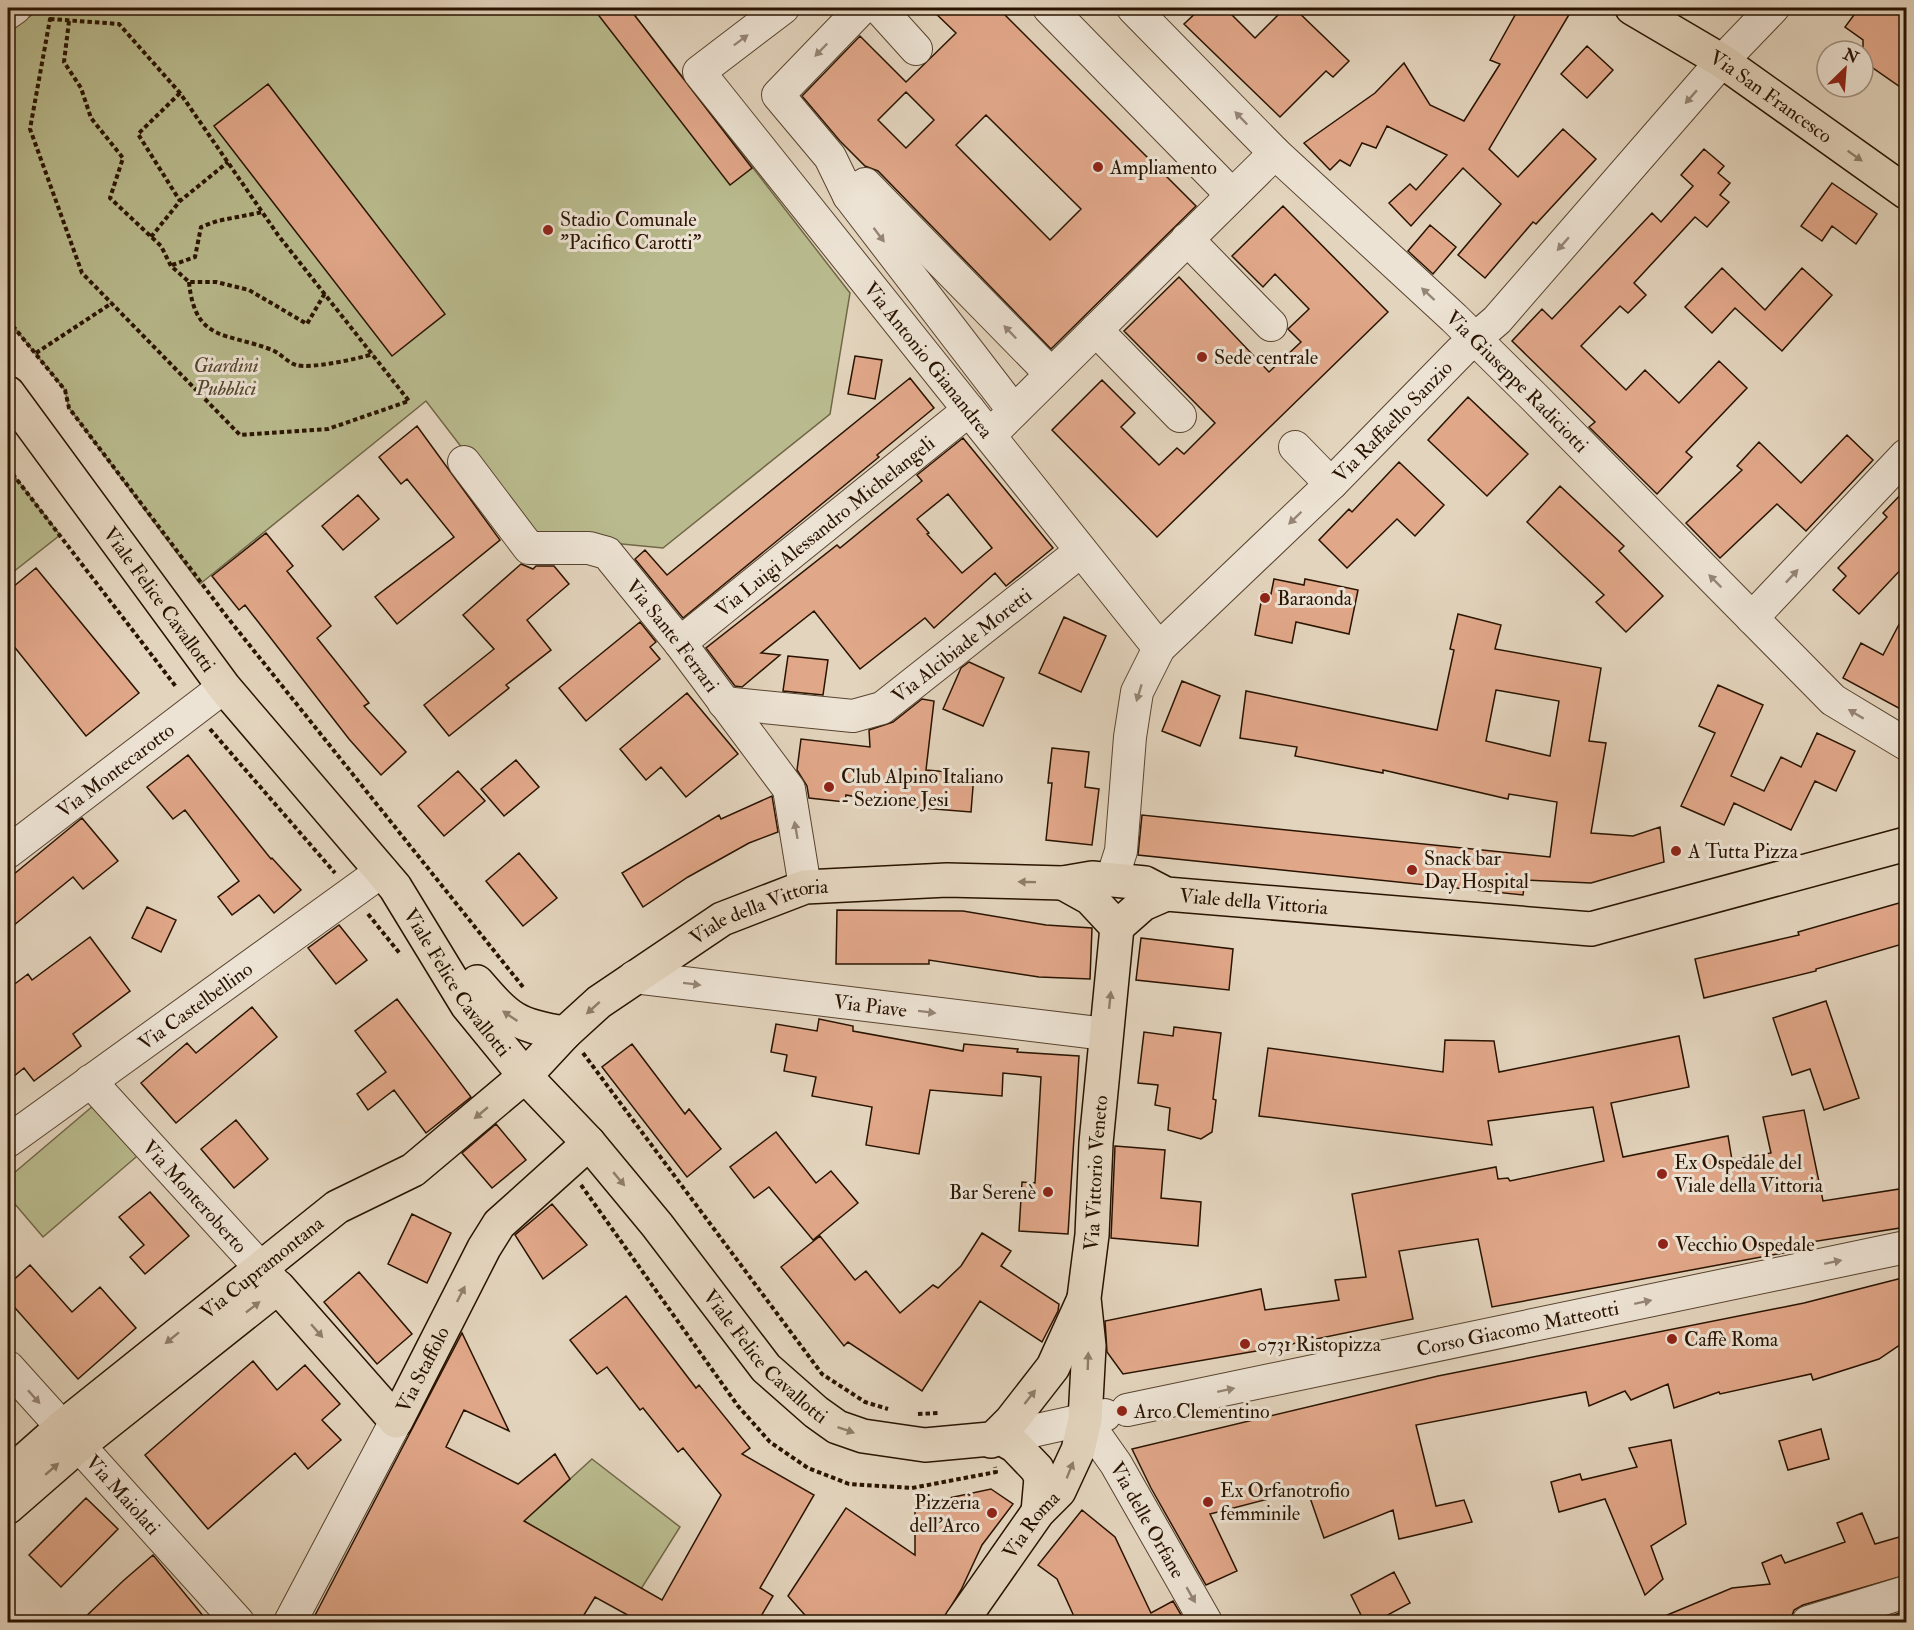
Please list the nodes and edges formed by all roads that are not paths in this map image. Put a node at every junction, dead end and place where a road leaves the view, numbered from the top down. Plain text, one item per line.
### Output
1 (15, 8) edge
2 (783, 8) edge
3 (862, 8) edge
4 (879, 8) edge
5 (1049, 8) edge
6 (1133, 8) edge
7 (1632, 8) edge
8 (1773, 8) edge
9 (8, 13) edge
10 (1661, 17) edge
11 (916, 49) dead end
12 (1722, 61) junction
13 (1275, 153) junction
14 (1906, 192) edge
15 (1232, 195) junction
16 (849, 196) junction
17 (1187, 239) junction
18 (1271, 325) dead end
19 (1096, 330) junction
20 (1475, 339) junction
21 (1051, 374) junction
22 (8, 393) edge
23 (969, 410) junction
24 (1014, 411) junction
25 (1180, 416) dead end
26 (989, 436) junction
27 (1295, 447) dead end
28 (1906, 455) edge
29 (464, 462) dead end
30 (1330, 484) junction
31 (1081, 551) junction
32 (1752, 618) junction
33 (680, 643) junction
34 (1159, 648) junction
35 (224, 687) junction
36 (723, 703) junction
37 (1906, 744) edge
38 (1906, 844) edge
39 (8, 852) edge
40 (389, 879) junction
41 (1112, 879) junction
42 (1063, 883) junction
43 (805, 887) junction
44 (1166, 894) junction
45 (1117, 927) junction
46 (634, 977) junction
47 (1106, 1034) junction
48 (561, 1037) junction
49 (525, 1076) junction
50 (90, 1081) junction
51 (585, 1139) junction
52 (8, 1141) edge
53 (1906, 1247) edge
54 (269, 1277) junction
55 (1084, 1298) junction
56 (8, 1367) edge
57 (1085, 1420) junction
58 (396, 1421) junction
59 (69, 1437) junction
60 (996, 1440) junction
61 (8, 1475) edge
62 (8, 1507) edge
63 (1038, 1512) junction
64 (1906, 1592) edge
65 (238, 1623) edge
66 (290, 1623) edge
67 (961, 1623) edge
68 (1206, 1623) edge
69 (1808, 1623) edge

1 - 9 street
23 -> 2 street, Via Antonio Gianandrea
3 -> 16 street
4 - 11 street
5 - 15 street
13 -> 6 street, Via Giuseppe Radiciotti
7 - 10 main road, Via San Francesco
8 - 12 street, Via Raffaello Sanzio
10 - 12 main road, Via San Francesco
12 -> 14 main road, Via San Francesco
12 -> 20 street, Via Raffaello Sanzio
13 - 15 street
20 -> 13 street, Via Giuseppe Radiciotti
15 - 17 street
21 -> 16 street
16 -> 24 street
17 - 18 street
17 - 19 street
19 - 21 street
19 - 25 street
20 - 30 street, Via Raffaello Sanzio
32 -> 20 street, Via Giuseppe Radiciotti
21 - 24 street
22 - 35 main road, Viale Felice Cavallotti
23 - 26 street, Via Antonio Gianandrea
23 - 33 street, Via Luigi Alessandro Michelangeli
24 - 26 street
26 - 31 street, Via Antonio Gianandrea
27 - 30 street
32 -> 28 street
29 - 33 street, Via Sante Ferrari
30 -> 34 street, Via Raffaello Sanzio
31 - 34 street, Via Antonio Gianandrea
31 - 36 street, Via Alcibiade Moretti
37 -> 32 street, Via Giuseppe Radiciotti
33 - 36 street, Via Sante Ferrari
34 -> 41 street, Via Raffaello Sanzio
35 - 39 street, Via Montecarotto
35 - 40 main road, Viale Felice Cavallotti
43 -> 36 street, Via Sante Ferrari
38 - 44 main road, Viale della Vittoria
48 -> 40 main road
40 - 49 main road, Viale Felice Cavallotti
40 - 50 street, Via Castelbellino
41 - 42 main road, Viale della Vittoria
41 - 44 main road, Viale della Vittoria
42 -> 43 main road, Viale della Vittoria
42 - 45 main road
43 - 46 main road, Viale della Vittoria
44 - 45 main road
47 -> 45 main road, Via Vittorio Veneto
46 -> 47 street, Via Piave
46 -> 48 main road, Viale della Vittoria
47 - 55 main road, Via Vittorio Veneto
48 - 49 main road, Viale della Vittoria
48 - 51 main road
49 - 51 main road, Viale Felice Cavallotti
49 -> 54 main road, Via Cupramontana
50 - 52 street, Via Castelbellino
50 - 54 street, Via Monteroberto
58 -> 51 main road, Via Staffolo
51 -> 60 main road, Viale Felice Cavallotti
57 -> 53 street, Corso Giacomo Matteotti
54 -> 58 main road, Via Monteroberto
54 - 59 main road, Via Cupramontana
57 -> 55 main road, Via Vittorio Veneto
60 -> 55 main road
56 -> 59 street, Via Maiolati
57 - 60 street, Viale Felice Cavallotti
63 -> 57 main road, Via Roma
57 -> 68 street, Via delle Orfane
58 - 66 street, Via Staffolo
59 - 61 main road, Via Cupramontana
62 -> 59 main road, Via Cupramontana
59 - 65 street, Via Maiolati
60 - 63 main road
63 - 67 main road, Via Roma
64 - 69 street

